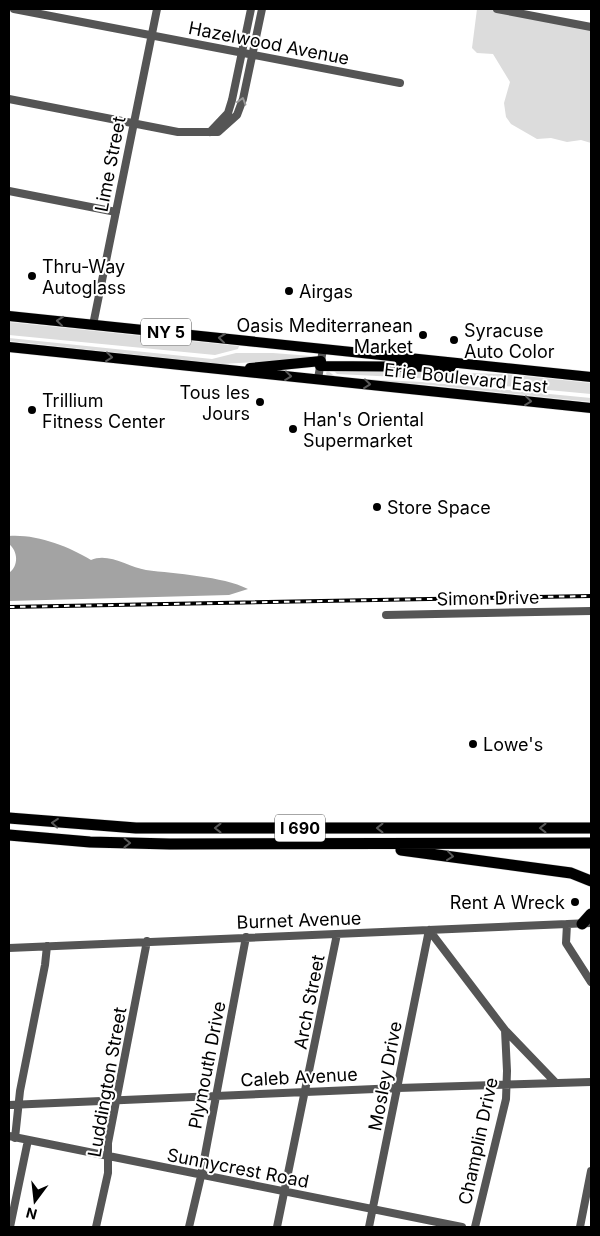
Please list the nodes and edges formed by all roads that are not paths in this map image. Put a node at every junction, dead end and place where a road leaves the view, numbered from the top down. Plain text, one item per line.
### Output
1 (14, 9) edge
2 (157, 9) edge
3 (251, 9) edge
4 (262, 9) edge
5 (497, 9) edge
6 (591, 27) edge
7 (151, 35) junction
8 (242, 53) junction
9 (252, 55) junction
10 (400, 83) dead end
11 (9, 99) edge
12 (228, 113) junction
13 (233, 120) junction
14 (133, 123) junction
15 (210, 132) junction
16 (9, 190) edge
17 (116, 212) junction
18 (9, 316) edge
19 (93, 325) junction
20 (9, 347) edge
21 (322, 349) junction
22 (320, 364) junction
23 (485, 366) junction
24 (234, 370) junction
25 (591, 377) edge
26 (318, 379) junction
27 (591, 408) edge
28 (591, 611) edge
29 (386, 615) dead end
30 (9, 818) edge
31 (591, 828) edge
32 (9, 835) edge
33 (591, 843) edge
34 (332, 844) junction
35 (591, 881) edge
36 (591, 914) edge
37 (566, 924) junction
38 (587, 924) edge
39 (430, 930) junction
40 (338, 934) junction
41 (246, 937) junction
42 (147, 941) junction
43 (47, 946) junction
44 (9, 948) edge
45 (591, 982) edge
46 (505, 1030) junction
47 (591, 1082) edge
48 (556, 1083) junction
49 (507, 1084) junction
50 (398, 1088) junction
51 (306, 1092) junction
52 (216, 1096) junction
53 (116, 1100) junction
54 (18, 1105) junction
55 (9, 1106) edge
56 (12, 1137) edge
57 (28, 1140) junction
58 (106, 1157) junction
59 (591, 1172) edge
60 (201, 1176) junction
61 (285, 1192) junction
62 (373, 1209) junction
63 (10, 1227) edge
64 (96, 1227) edge
65 (189, 1227) edge
66 (277, 1227) edge
67 (369, 1227) edge
68 (462, 1227) edge
69 (475, 1227) edge
70 (580, 1227) edge

1 - 7 street, Hazelwood Avenue
2 - 7 street, Lime Street
3 - 8 street
4 - 9 street
5 - 6 street
7 - 8 street, Hazelwood Avenue
7 - 14 street, Lime Street
8 - 9 street, Hazelwood Avenue
8 - 12 street
9 - 10 street, Hazelwood Avenue
13 -> 9 street
11 - 14 street
12 - 13 street
12 - 15 street
13 - 15 street
14 - 15 street
14 - 17 street, Lime Street
16 - 17 street
17 - 19 street, Lime Street
19 -> 18 main road, Erie Boulevard East / NY 5
21 -> 19 main road, Erie Boulevard East / NY 5
20 -> 24 main road, Erie Boulevard East / NY 5
21 - 22 street
21 - 23 main road, Erie Boulevard East / NY 5
22 - 23 main road
22 - 24 main road
22 - 26 street
23 - 25 main road, Erie Boulevard East / NY 5
24 -> 26 main road, Erie Boulevard East / NY 5
26 -> 27 main road, Erie Boulevard East / NY 5
28 - 29 street, Simon Drive
31 -> 30 highway, I 690
32 -> 34 highway, I 690
33 - 34 highway, I 690
34 -> 35 highway
36 - 38 highway
37 - 38 street, Burnet Avenue
37 - 39 street, Burnet Avenue
37 - 45 street
39 - 40 street, Burnet Avenue
39 - 46 street
39 - 50 street, Mosley Drive
40 - 41 street, Burnet Avenue
40 - 51 street, Arch Street
41 - 42 street, Burnet Avenue
41 - 52 street, Plymouth Drive
42 - 43 street, Burnet Avenue
42 - 53 street, Luddington Street
43 - 44 street, Burnet Avenue
43 - 54 street
46 - 48 street
46 - 49 street, Champlin Drive
47 - 48 street, Caleb Avenue
48 - 49 street, Caleb Avenue
49 - 50 street, Caleb Avenue
49 - 69 street, Champlin Drive
50 - 51 street, Caleb Avenue
50 - 62 street, Mosley Drive
51 - 52 street, Caleb Avenue
51 - 61 street, Arch Street
52 - 53 street, Caleb Avenue
52 - 60 street, Plymouth Drive
53 - 54 street, Caleb Avenue
53 - 58 street, Luddington Street
54 - 55 street, Caleb Avenue
54 - 56 street
56 - 57 street, Sunnycrest Road
57 - 58 street, Sunnycrest Road
57 - 63 street
58 - 60 street, Sunnycrest Road
58 - 64 street, Luddington Street
59 - 70 street
60 - 61 street, Sunnycrest Road
60 - 65 street, Plymouth Drive
61 - 62 street, Sunnycrest Road
61 - 66 street, Arch Street
62 - 67 street, Mosley Drive
62 - 68 street, Sunnycrest Road

